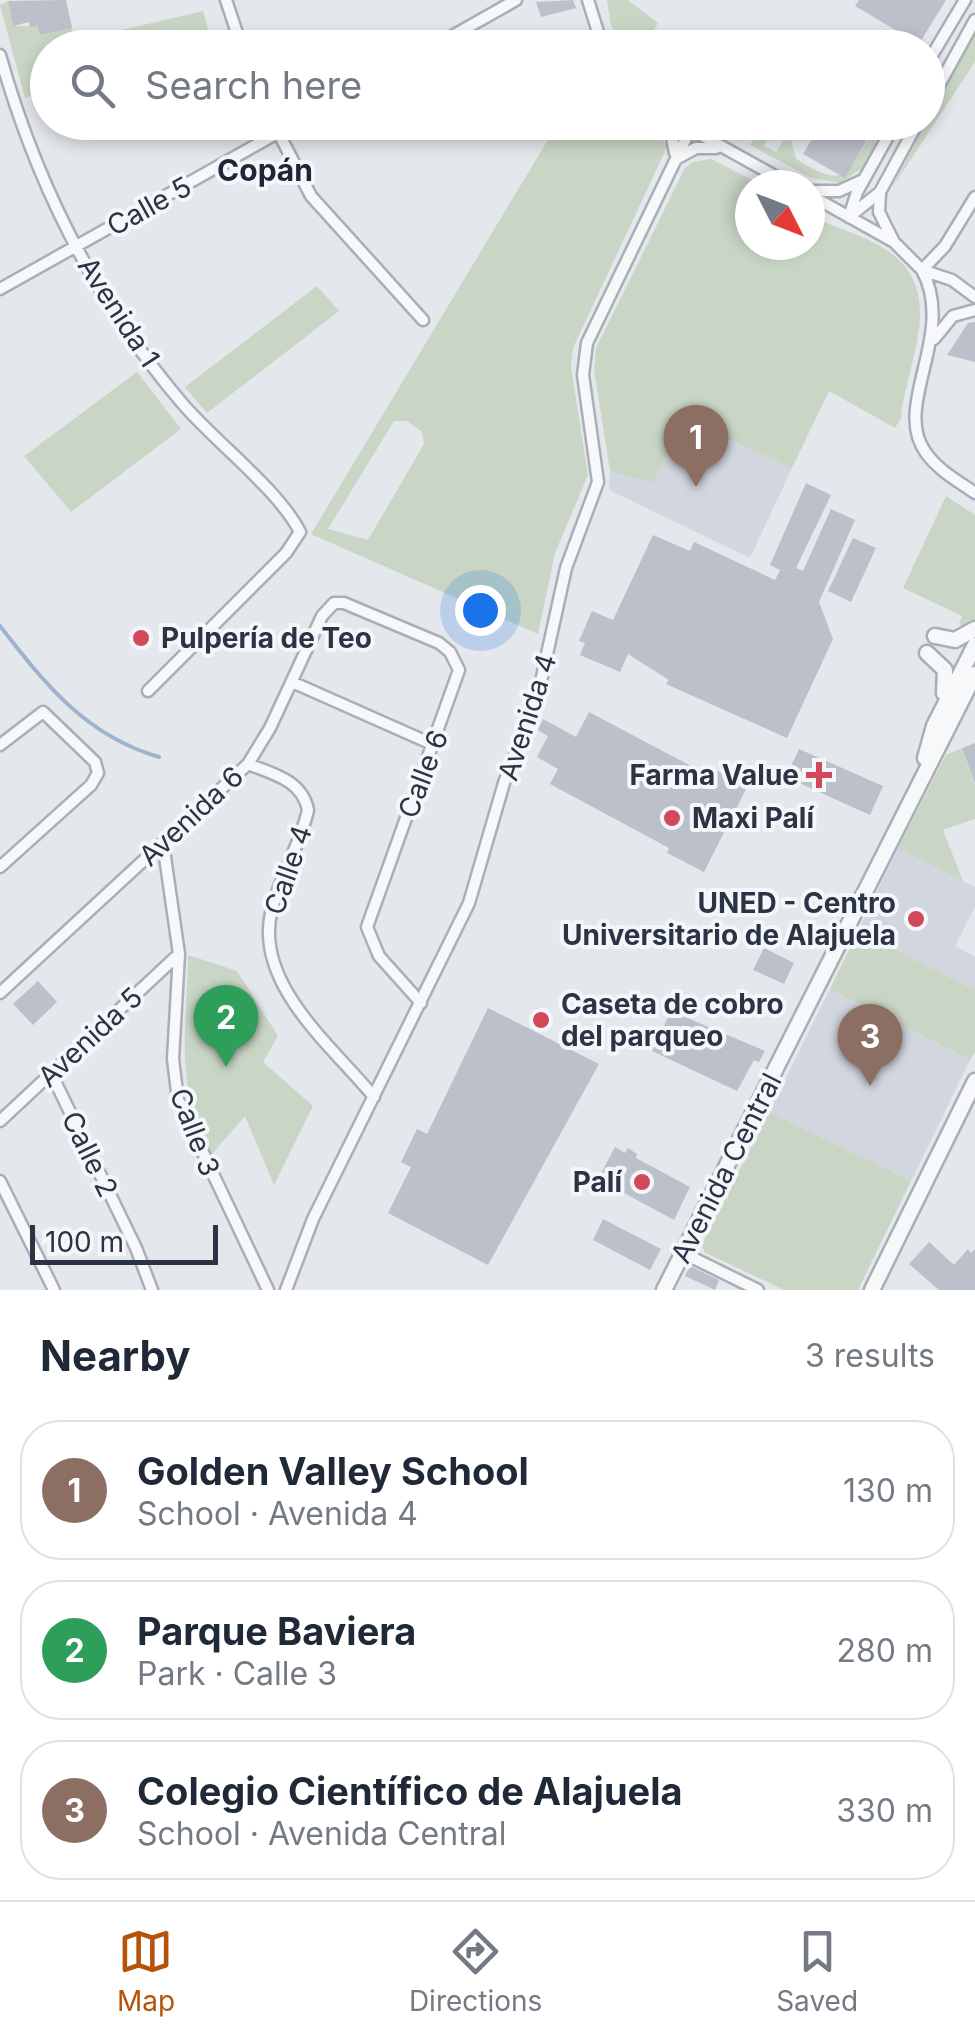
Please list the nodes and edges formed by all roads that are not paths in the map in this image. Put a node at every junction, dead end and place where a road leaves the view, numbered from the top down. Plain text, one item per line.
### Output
1 (226, 0) edge
2 (516, 0) edge
3 (965, 0) edge
4 (590, 4) edge
5 (975, 20) edge
6 (236, 30) edge
7 (463, 30) edge
8 (598, 30) edge
9 (945, 34) edge
10 (0, 55) edge
11 (945, 75) edge
12 (255, 140) edge
13 (282, 140) edge
14 (675, 140) edge
15 (685, 140) edge
16 (709, 140) edge
17 (886, 140) edge
18 (908, 140) edge
19 (725, 148) junction
20 (675, 160) junction
21 (764, 170) edge
22 (864, 180) junction
23 (825, 192) edge
24 (880, 192) junction
25 (975, 197) edge
26 (825, 202) edge
27 (849, 217) junction
28 (894, 242) junction
29 (76, 247) junction
30 (922, 270) junction
31 (0, 289) edge
32 (975, 297) edge
33 (975, 310) edge
34 (423, 320) dead end
35 (931, 345) junction
36 (975, 493) edge
37 (334, 603) joint
38 (975, 629) edge
39 (931, 644) junction
40 (975, 644) edge
41 (972, 663) edge
42 (292, 682) junction
43 (148, 691) dead end
44 (954, 702) junction
45 (434, 745) junction
46 (0, 746) edge
47 (926, 752) junction
48 (248, 764) junction
49 (919, 778) junction
50 (163, 843) junction
51 (0, 866) edge
52 (180, 954) junction
53 (0, 993) edge
54 (421, 1003) junction
55 (51, 1073) junction
56 (975, 1081) edge
57 (374, 1097) junction
58 (0, 1121) edge
59 (0, 1181) edge
60 (683, 1253) junction
61 (54, 1290) edge
62 (152, 1290) edge
63 (268, 1290) edge
64 (286, 1290) edge
65 (664, 1290) edge
66 (758, 1290) edge
67 (872, 1290) edge

1 - 6 street
2 - 7 street
3 - 9 street
4 - 8 street
5 - 11 street
10 - 29 street, Avenida 1
12 - 29 street, Calle 5
13 - 34 street
14 - 20 street
15 - 20 street, Avenida 4
16 - 19 street
17 - 22 street
18 - 24 street
19 - 20 street
19 - 21 street
20 - 54 street, Avenida 4
22 - 23 street
22 - 27 street
24 - 27 street
24 - 28 street
25 - 30 street
26 - 27 street
27 - 28 street
28 - 30 street
29 - 31 street, Calle 5
29 - 43 street, Avenida 1
30 - 32 street
30 - 35 street
33 - 35 street
35 - 36 street
37 - 42 street, Avenida 6
37 - 45 street, Calle 6
38 - 39 street
39 - 41 street
39 - 47 street
40 - 41 street, Avenida Central
41 - 44 street, Avenida Central
42 - 45 street
42 - 48 street, Avenida 6
44 - 47 street, Avenida Central
44 - 49 street, Avenida Central
45 - 54 street, Calle 6
46 - 51 street
47 - 49 street, Avenida Central
48 - 50 street, Avenida 6
48 - 57 street, Calle 4
49 - 60 street, Avenida Central
50 - 52 street, Calle 3
50 - 53 street, Avenida 6
52 - 55 street, Avenida 5
52 - 63 street, Calle 3
54 - 57 street, Avenida 4
55 - 58 street, Avenida 5
55 - 62 street, Calle 2
56 - 67 street
57 - 64 street, Avenida 4
59 - 61 street
60 - 65 street, Avenida Central
60 - 66 street

